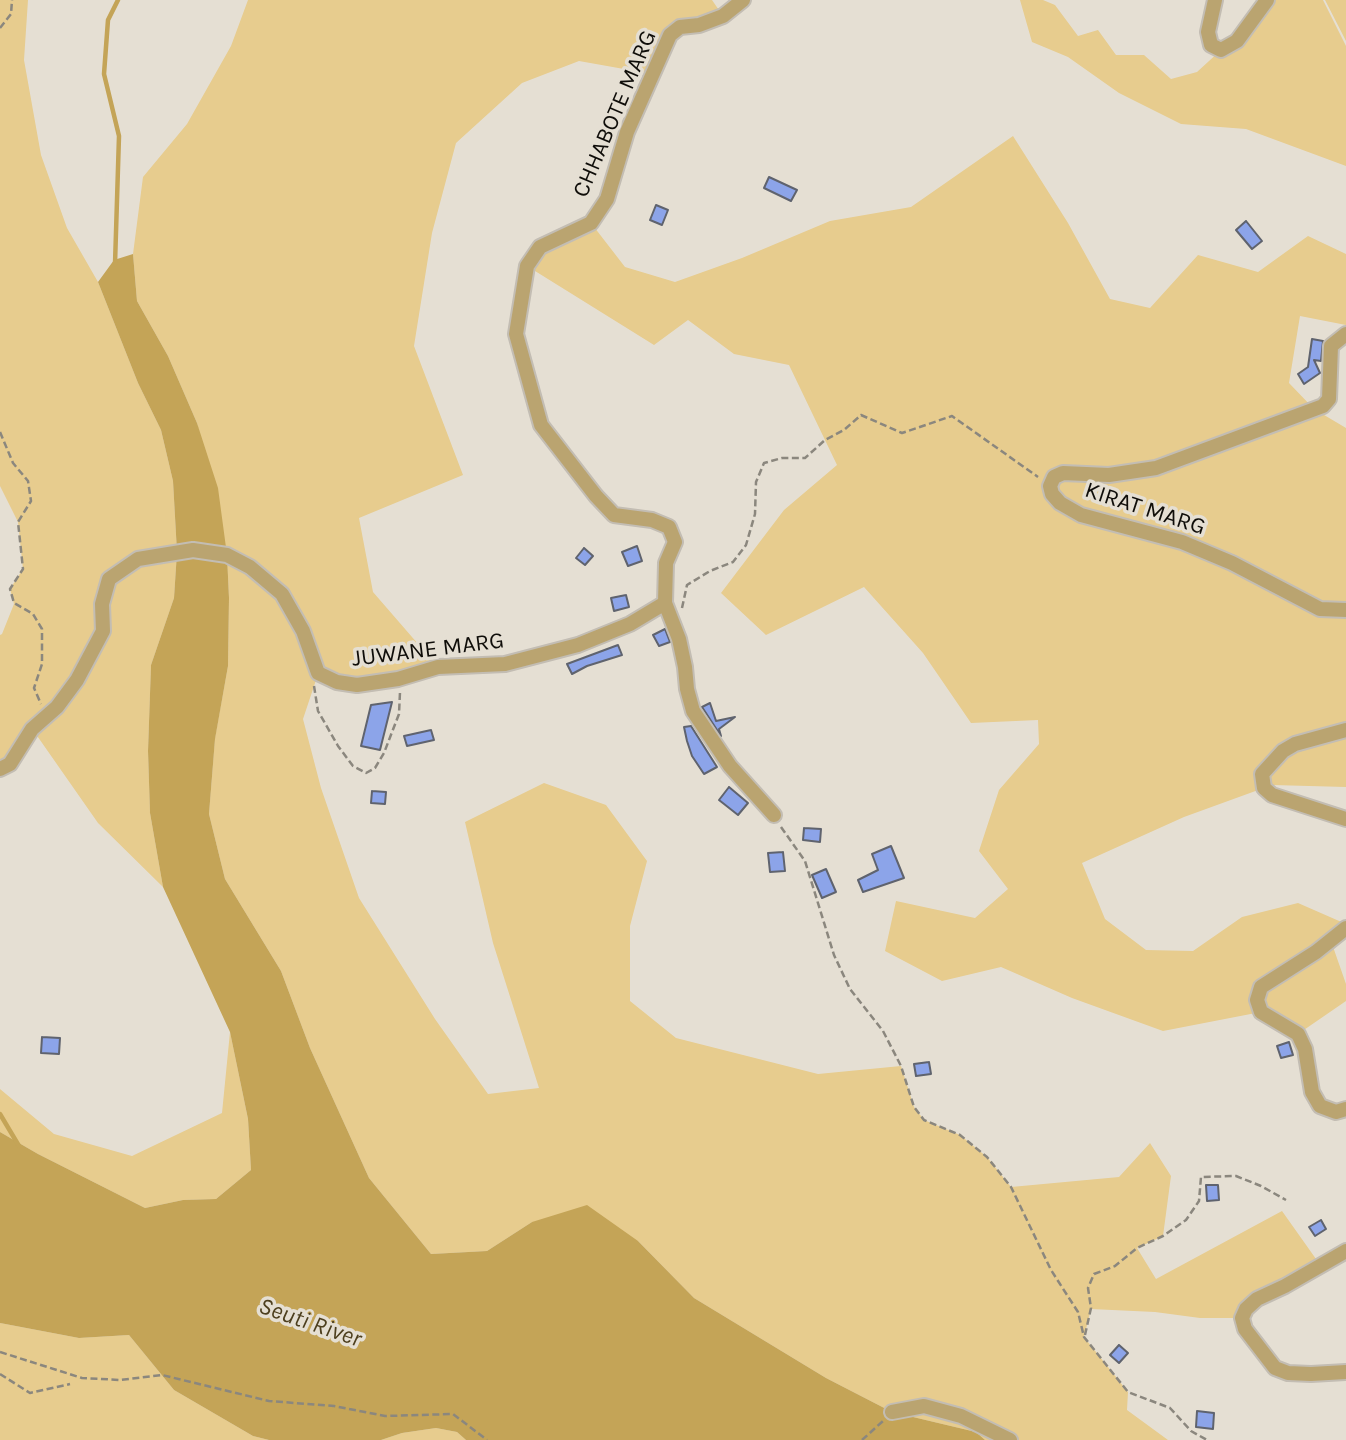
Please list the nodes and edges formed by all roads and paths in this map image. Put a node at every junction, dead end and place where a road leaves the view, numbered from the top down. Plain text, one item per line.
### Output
1 (12, 0) edge
2 (743, 0) edge
3 (1215, 0) edge
4 (1267, 0) edge
5 (0, 28) edge
6 (1346, 334) edge
7 (0, 432) edge
8 (1050, 486) junction
9 (665, 603) junction
10 (1346, 610) edge
11 (679, 639) junction
12 (318, 673) junction
13 (398, 679) junction
14 (57, 708) junction
15 (1346, 730) edge
16 (0, 769) edge
17 (774, 815) joint
18 (1346, 819) edge
19 (1346, 928) edge
20 (1346, 1109) edge
21 (1286, 1200) dead end
22 (1346, 1251) edge
23 (1084, 1337) junction
24 (0, 1352) edge
25 (1346, 1372) edge
26 (0, 1374) edge
27 (70, 1384) dead end
28 (892, 1412) joint
29 (487, 1440) edge
30 (862, 1440) edge
31 (1010, 1440) edge
32 (1207, 1440) edge

1 - 5 path
2 - 9 street, CHHABOTE MARG
3 - 4 street
6 - 8 street, KIRAT MARG
7 - 14 path
8 - 10 street, KIRAT MARG
8 - 11 path
9 - 11 street, CHHABOTE MARG
9 - 13 street, JUWANE MARG
11 - 17 street, CHHABOTE MARG
12 - 13 street, JUWANE MARG
12 - 13 path
12 - 14 street
14 - 16 street
15 - 18 street
17 - 23 path
19 - 20 street
21 - 23 path
22 - 25 street
23 - 32 path
24 - 29 path
26 - 27 path
28 - 30 path
28 - 31 street

